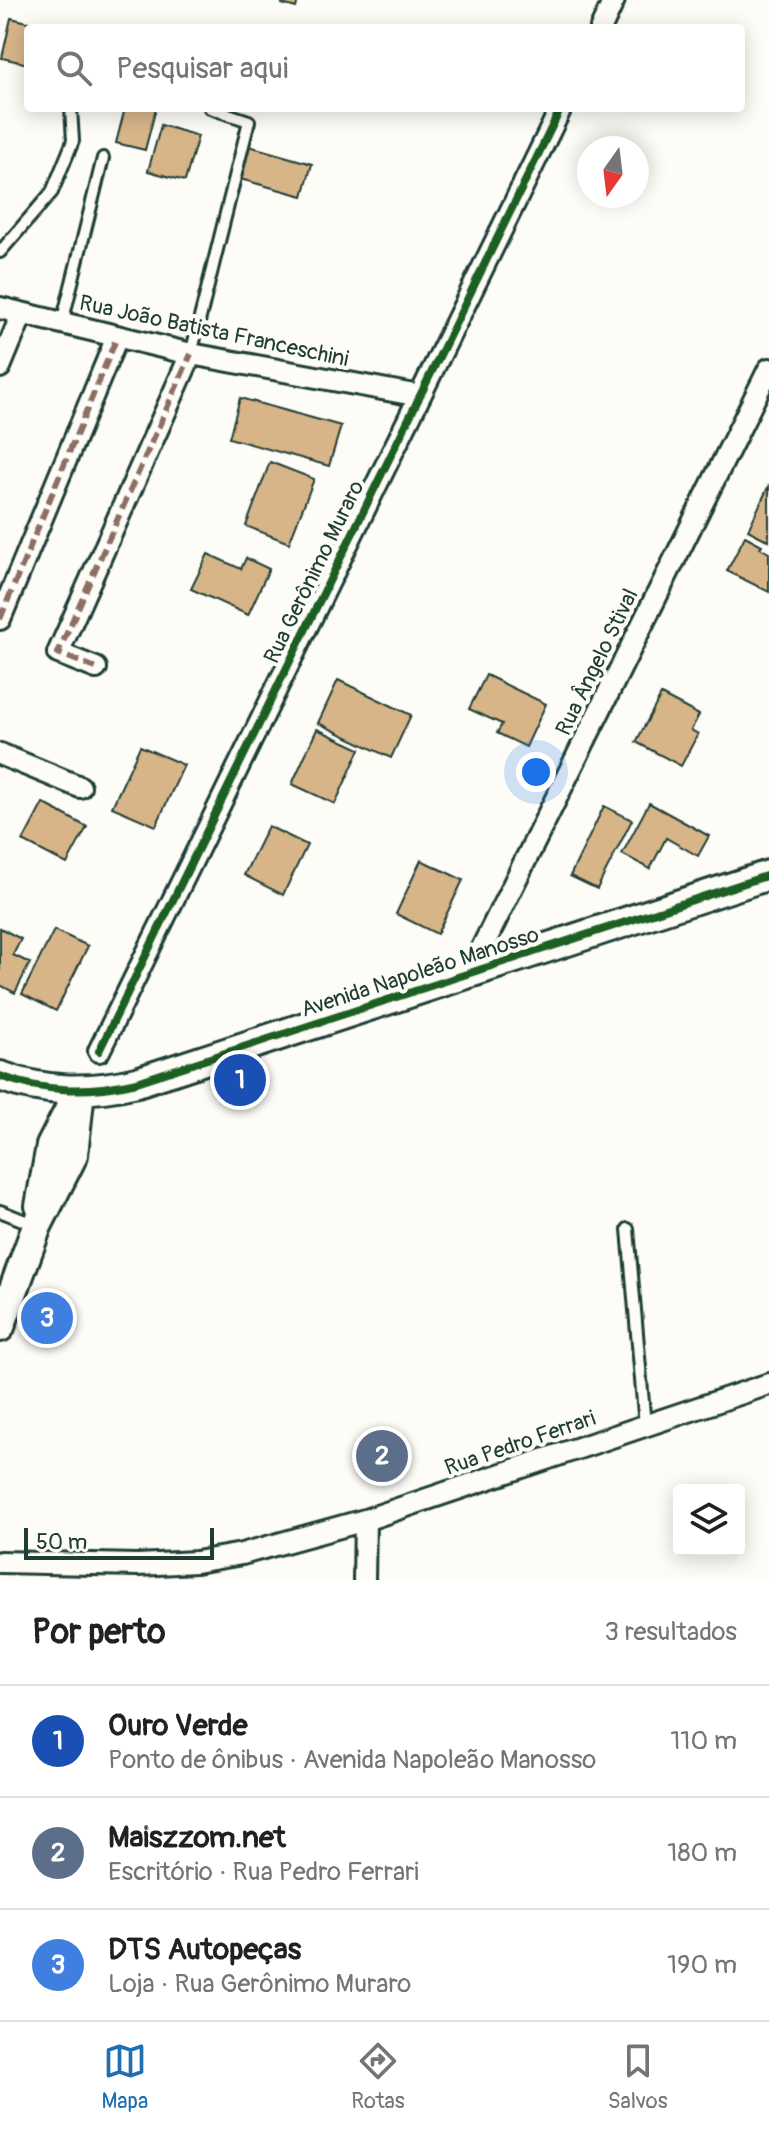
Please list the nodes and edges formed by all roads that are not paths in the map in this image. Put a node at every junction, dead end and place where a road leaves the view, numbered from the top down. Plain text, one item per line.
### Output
1 (614, 0) edge
2 (603, 24) edge
3 (71, 112) edge
4 (222, 112) edge
5 (559, 112) edge
6 (103, 158) dead end
7 (0, 252) edge
8 (0, 308) edge
9 (22, 314) junction
10 (62, 324) junction
11 (117, 337) junction
12 (191, 354) junction
13 (0, 367) edge
14 (769, 369) edge
15 (420, 396) junction
16 (0, 619) edge
17 (96, 668) dead end
18 (0, 754) edge
19 (80, 787) dead end
20 (769, 875) edge
21 (468, 976) junction
22 (99, 1051) dead end
23 (0, 1076) edge
24 (80, 1091) junction
25 (0, 1211) edge
26 (37, 1226) junction
27 (628, 1229) dead end
28 (0, 1327) edge
29 (769, 1384) edge
30 (645, 1426) junction
31 (365, 1520) junction
32 (0, 1562) edge
33 (364, 1580) edge

1 - 2 street
3 - 7 lane
4 - 12 lane
5 - 15 street, Rua Gerônimo Muraro
6 - 10 lane
8 - 9 street, Rua João Batista Franceschini
9 - 10 street, Rua João Batista Franceschini
9 - 13 street
10 - 11 street, Rua João Batista Franceschini
11 - 12 street, Rua João Batista Franceschini
11 - 16 street
12 - 15 street, Rua João Batista Franceschini
12 - 17 street
14 - 21 street, Rua Ângelo Stival
15 - 22 street, Rua Gerônimo Muraro
18 - 19 street
20 - 21 street, Avenida Napoleão Manosso
21 - 24 street, Avenida Napoleão Manosso
23 - 24 street, Avenida Napoleão Manosso
24 - 26 street
25 - 26 lane
26 - 28 street
27 - 30 lane
29 - 30 street, Rua Pedro Ferrari
30 - 31 street, Rua Pedro Ferrari
31 - 32 street, Rua Pedro Ferrari
31 - 33 street

